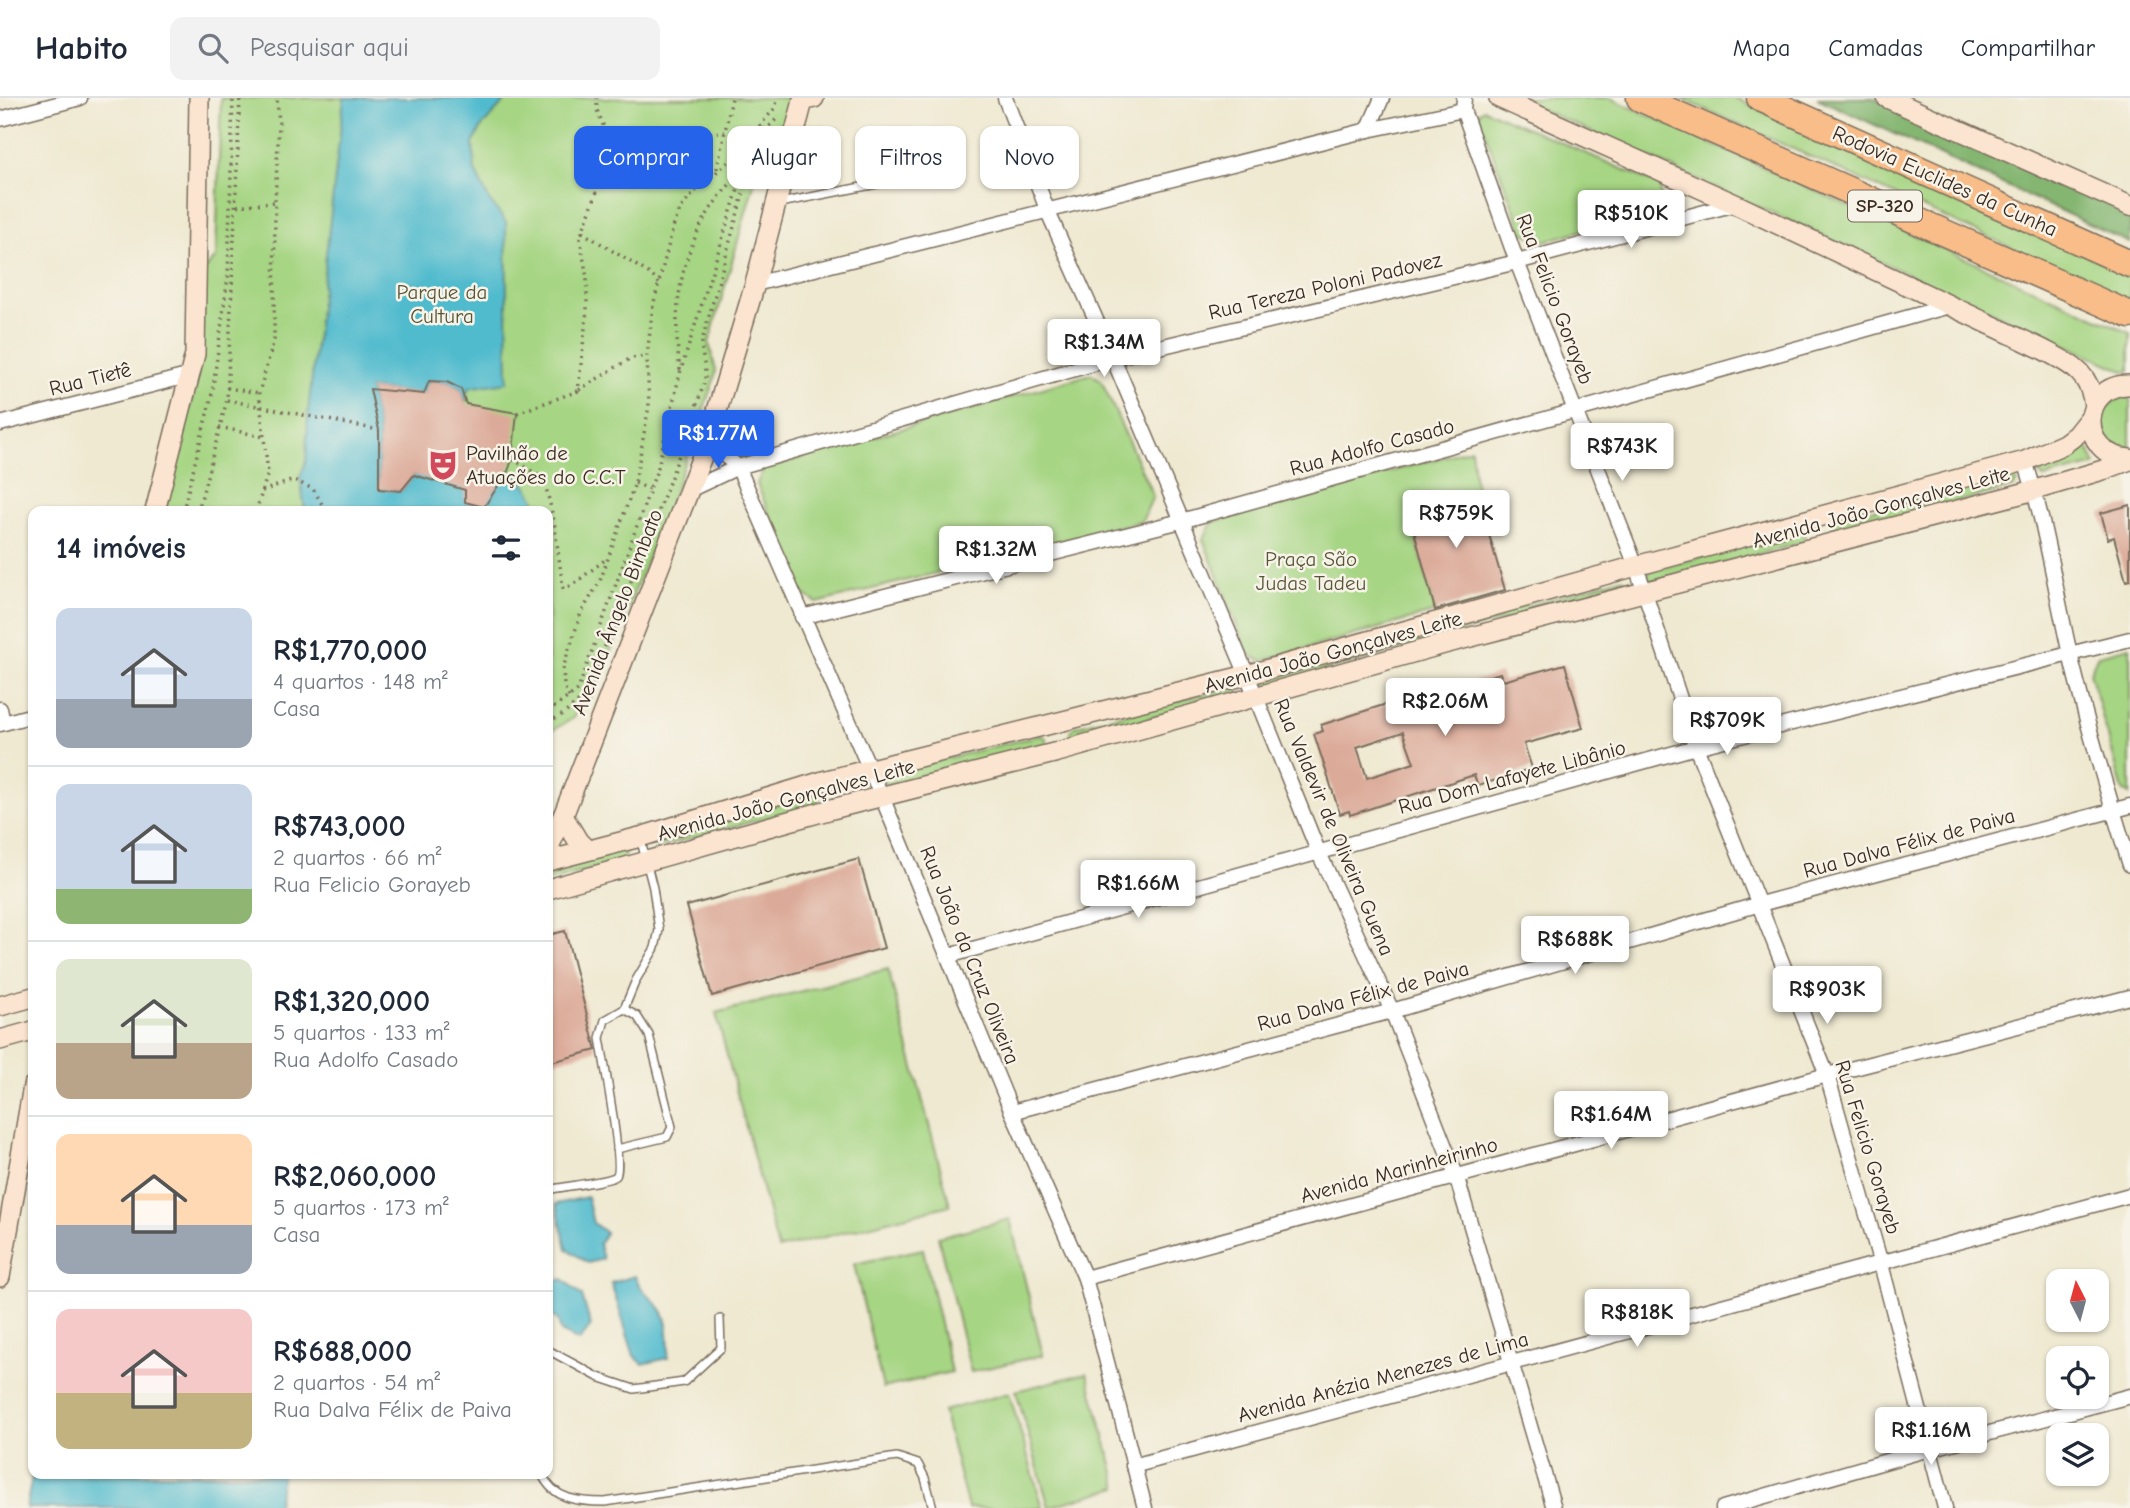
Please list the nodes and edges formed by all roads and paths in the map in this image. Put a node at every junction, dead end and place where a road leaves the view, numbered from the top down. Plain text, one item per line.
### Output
1 (80, 98) edge
2 (199, 98) edge
3 (233, 98) edge
4 (240, 98) edge
5 (277, 98) edge
6 (597, 98) edge
7 (733, 98) edge
8 (778, 98) edge
9 (1005, 98) edge
10 (1382, 98) edge
11 (1499, 98) edge
12 (1640, 98) edge
13 (1760, 98) edge
14 (1887, 98) edge
15 (801, 99) edge
16 (1464, 104) edge
17 (0, 119) edge
18 (604, 126) edge
19 (760, 126) edge
20 (1368, 130) junction
21 (725, 132) junction
22 (713, 133) edge
23 (727, 164) edge
24 (717, 171) junction
25 (727, 186) edge
26 (855, 188) edge
27 (598, 189) edge
28 (737, 189) edge
29 (275, 202) junction
30 (776, 204) junction
31 (1735, 204) junction
32 (237, 206) junction
33 (2130, 206) edge
34 (1048, 212) junction
35 (582, 232) junction
36 (1517, 262) junction
37 (2130, 264) edge
38 (660, 284) junction
39 (755, 284) junction
40 (1949, 306) junction
41 (2130, 315) edge
42 (647, 356) junction
43 (1113, 358) junction
44 (680, 373) junction
45 (191, 375) junction
46 (2128, 385) edge
47 (227, 388) junction
48 (578, 391) junction
49 (259, 393) junction
50 (227, 400) junction
51 (2092, 411) junction
52 (1575, 412) junction
53 (517, 413) dead end
54 (0, 424) edge
55 (219, 427) junction
56 (379, 430) dead end
57 (264, 437) junction
58 (708, 441) junction
59 (2130, 459) edge
60 (512, 460) dead end
61 (2025, 461) junction
62 (737, 467) junction
63 (635, 484) junction
64 (650, 489) junction
65 (2035, 490) junction
66 (262, 491) junction
67 (687, 491) junction
68 (156, 506) edge
69 (184, 506) edge
70 (199, 506) edge
71 (258, 506) edge
72 (323, 506) edge
73 (550, 506) edge
74 (553, 517) edge
75 (1819, 517) junction
76 (1181, 521) junction
77 (1826, 544) junction
78 (607, 557) junction
79 (1636, 566) junction
80 (1643, 594) junction
81 (802, 617) junction
82 (1437, 622) junction
83 (2130, 639) edge
84 (1444, 645) junction
85 (2070, 654) junction
86 (1247, 675) junction
87 (569, 697) junction
88 (1255, 697) junction
89 (553, 708) edge
90 (28, 716) edge
91 (1, 719) edge
92 (553, 719) edge
93 (1052, 726) junction
94 (1696, 747) junction
95 (1058, 752) junction
96 (869, 770) junction
97 (823, 781) junction
98 (882, 797) junction
99 (2130, 806) edge
100 (832, 809) junction
101 (2113, 811) junction
102 (563, 816) junction
103 (640, 837) junction
104 (553, 838) edge
105 (587, 850) junction
106 (1318, 851) junction
107 (553, 860) edge
108 (647, 862) junction
109 (2130, 865) edge
110 (553, 888) edge
111 (1760, 904) junction
112 (948, 956) junction
113 (2130, 997) edge
114 (28, 998) edge
115 (0, 1006) edge
116 (624, 1009) junction
117 (1392, 1011) junction
118 (28, 1032) edge
119 (0, 1040) edge
120 (1827, 1075) junction
121 (28, 1109) edge
122 (1012, 1112) junction
123 (617, 1149) junction
124 (1455, 1175) junction
125 (553, 1189) edge
126 (2130, 1195) edge
127 (6, 1212) edge
128 (1881, 1264) junction
129 (0, 1278) edge
130 (1085, 1278) junction
131 (720, 1319) dead end
132 (553, 1353) edge
133 (1510, 1365) junction
134 (2130, 1396) edge
135 (1929, 1449) junction
136 (1133, 1466) junction
137 (545, 1479) edge
138 (933, 1508) edge
139 (1145, 1508) edge
140 (1553, 1508) edge
141 (1723, 1508) edge
142 (1945, 1508) edge

1 - 17 street
2 - 45 main road
3 - 69 path
4 - 32 path
5 - 29 path
6 - 18 path
7 - 21 path
8 - 19 path
9 - 34 street, Rua Valdevir de Oliveira Guena
10 - 20 street
11 - 31 main road
12 - 41 highway, SP-320
13 - 37 highway, Rodovia Euclides da Cunha / SP-320
14 - 33 main road
15 - 30 main road, Avenida Ângelo Bimbato
15 - 92 path
16 - 20 street
16 - 36 street, Rua Felicio Gorayeb
20 - 34 street
21 - 22 path
21 - 24 path
23 - 24 path
24 - 38 path
25 - 44 path
26 - 30 lane
27 - 35 path
28 - 44 path
29 - 32 path
29 - 49 path
30 - 39 main road, Avenida Ângelo Bimbato
31 - 36 street, Rua Tereza Poloni Padovez
31 - 40 main road
32 - 47 path
34 - 39 street
34 - 43 street, Rua Valdevir de Oliveira Guena
35 - 38 path
35 - 48 path
36 - 43 street, Rua Tereza Poloni Padovez
36 - 52 street, Rua Felicio Gorayeb
38 - 42 path
39 - 58 main road, Avenida Ângelo Bimbato
40 - 51 main road
40 - 52 street, Rua Adolfo Casado
42 - 48 path
42 - 63 path
43 - 62 street, Rua Tereza Poloni Padovez
43 - 76 street, Rua Valdevir de Oliveira Guena
44 - 64 path
45 - 54 street, Rua Tietê
45 - 68 main road
46 - 51 main road, Avenida João Gonçalves Leite
47 - 49 path
47 - 50 path
48 - 53 path
49 - 57 path
50 - 55 path
50 - 56 path, bridge
51 - 59 main road
51 - 61 main road, Avenida João Gonçalves Leite
52 - 76 street, Rua Adolfo Casado
52 - 79 street, Rua Felicio Gorayeb
55 - 57 path
55 - 70 path
57 - 66 path
58 - 62 street, Rua João da Cruz Oliveira
58 - 67 main road, Avenida Ângelo Bimbato
59 - 65 main road, Avenida João Gonçalves Leite
60 - 73 path
61 - 65 street
61 - 75 main road, Avenida João Gonçalves Leite
62 - 67 street, Rua Tereza Poloni Padovez
62 - 81 street, Rua João da Cruz Oliveira
63 - 64 path
63 - 78 path
64 - 87 path
65 - 77 main road, Avenida João Gonçalves Leite
65 - 85 street
66 - 71 path
66 - 72 path
67 - 102 main road, Avenida Ângelo Bimbato
74 - 78 path
75 - 77 main road
75 - 79 main road, Avenida João Gonçalves Leite
76 - 81 street, Rua Adolfo Casado
76 - 86 street, Rua Valdevir de Oliveira Guena
77 - 80 main road, Avenida João Gonçalves Leite
78 - 87 path
79 - 80 street, Rua Felicio Gorayeb
79 - 82 main road, Avenida João Gonçalves Leite
80 - 84 main road, Avenida João Gonçalves Leite
80 - 94 street, Rua Felicio Gorayeb
81 - 96 street, Rua João da Cruz Oliveira
82 - 84 main road
82 - 86 main road, Avenida João Gonçalves Leite
83 - 85 street, Rua Dom Lafayete Libânio
84 - 88 main road, Avenida João Gonçalves Leite
85 - 94 street, Rua Dom Lafayete Libânio
85 - 101 street
86 - 88 street, Rua Valdevir de Oliveira Guena
86 - 93 main road, Avenida João Gonçalves Leite
87 - 89 path
88 - 95 main road, Avenida João Gonçalves Leite
88 - 106 street, Rua Valdevir de Oliveira Guena
90 - 91 street
93 - 95 main road
93 - 96 main road, Avenida João Gonçalves Leite
94 - 106 street, Rua Dom Lafayete Libânio
94 - 111 street, Rua Felicio Gorayeb
95 - 98 main road, Avenida João Gonçalves Leite
96 - 97 main road, Avenida João Gonçalves Leite
96 - 98 street, Rua João da Cruz Oliveira
97 - 100 main road
97 - 103 main road, Avenida João Gonçalves Leite
98 - 100 main road, Avenida João Gonçalves Leite
98 - 112 street, Rua João da Cruz Oliveira
99 - 101 street, Rua Dalva Félix de Paiva
100 - 108 main road, Avenida João Gonçalves Leite
101 - 109 street
101 - 111 street, Rua Dalva Félix de Paiva
102 - 104 main road, Avenida Ângelo Bimbato
102 - 105 main road
103 - 105 main road, Avenida João Gonçalves Leite
103 - 108 lane
105 - 107 main road, Avenida João Gonçalves Leite
106 - 112 street, Rua Dom Lafayete Libânio
106 - 117 street, Rua Valdevir de Oliveira Guena
108 - 110 main road, Avenida João Gonçalves Leite
108 - 116 lane
111 - 117 street, Rua Dalva Félix de Paiva
111 - 120 street, Rua Felicio Gorayeb
112 - 122 street, Rua João da Cruz Oliveira
113 - 120 street, Avenida Marinheirinho
114 - 115 main road
116 - 123 lane
116 - 123 lane
117 - 122 street, Rua Dalva Félix de Paiva
117 - 124 street, Rua Valdevir de Oliveira Guena
118 - 119 main road
120 - 124 street, Avenida Marinheirinho
120 - 128 street, Rua Felicio Gorayeb
121 - 127 main road
122 - 130 street, Rua João da Cruz Oliveira
123 - 125 lane
124 - 130 street, Avenida Marinheirinho
124 - 133 street, Rua Valdevir de Oliveira Guena
126 - 128 street, Avenida Anézia Menezes de Lima
127 - 129 main road
128 - 133 street, Avenida Anézia Menezes de Lima
128 - 135 street, Rua Felicio Gorayeb
130 - 136 street, Rua João da Cruz Oliveira
131 - 132 lane
133 - 136 street, Avenida Anézia Menezes de Lima
133 - 140 street, Rua Valdevir de Oliveira Guena
134 - 135 street
135 - 141 street
135 - 142 street, Rua Felicio Gorayeb
136 - 139 street, Rua João da Cruz Oliveira
137 - 138 lane

